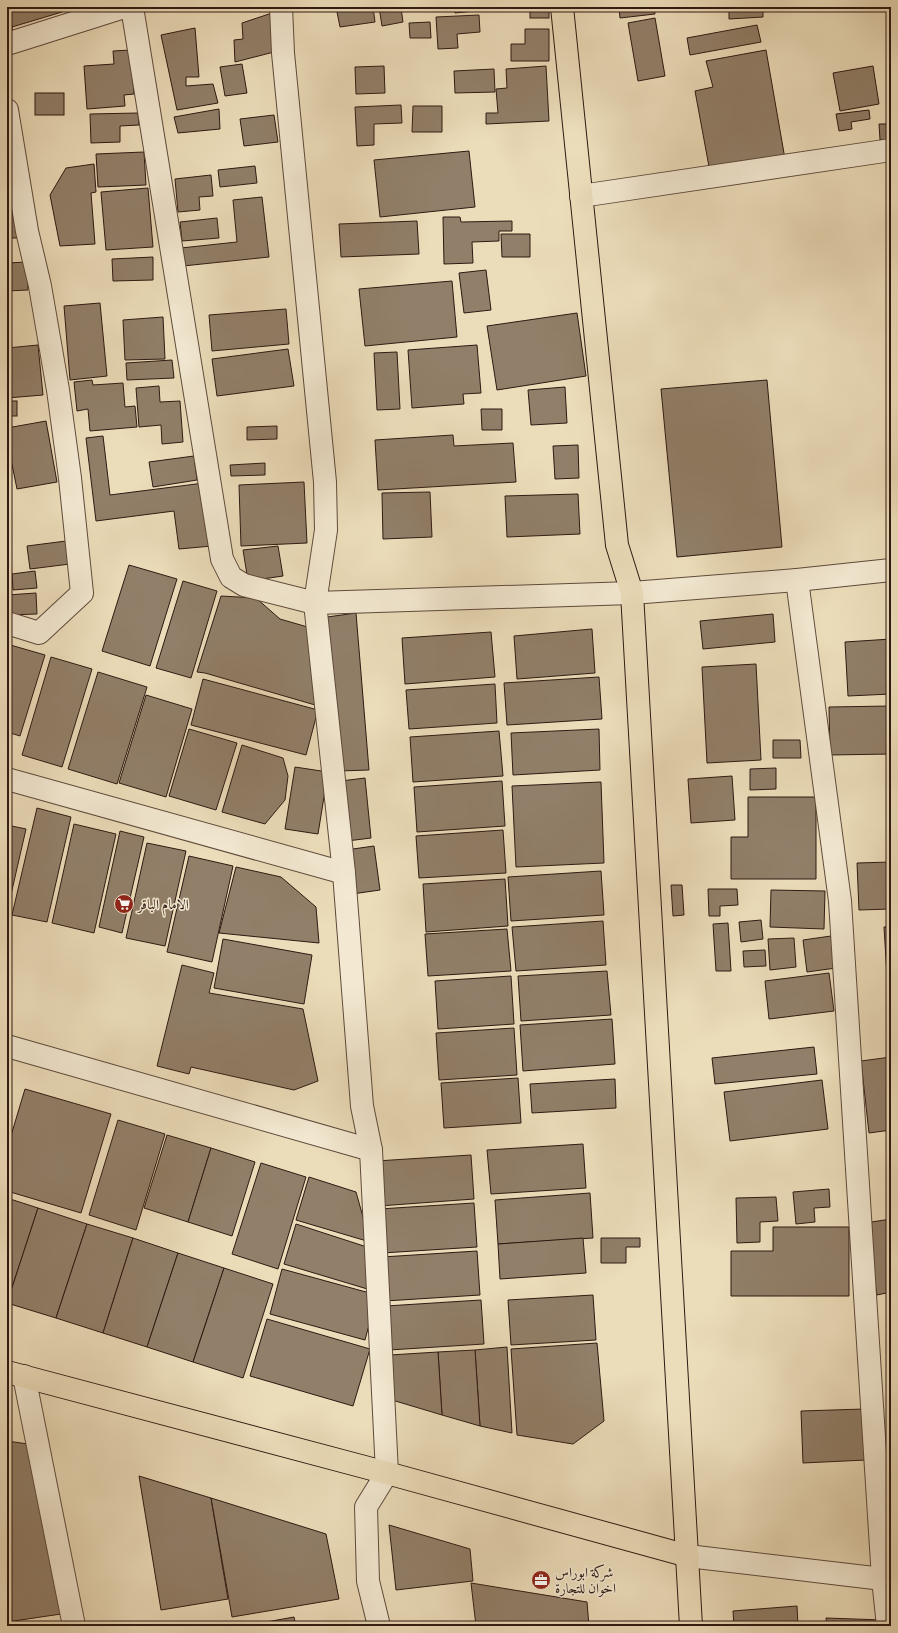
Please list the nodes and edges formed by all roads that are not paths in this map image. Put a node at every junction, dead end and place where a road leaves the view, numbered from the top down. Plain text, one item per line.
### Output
1 (124, 7) edge
2 (132, 7) edge
3 (281, 7) edge
4 (562, 7) edge
5 (7, 44) edge
6 (7, 110) edge
7 (891, 150) edge
8 (581, 196) junction
9 (891, 570) edge
10 (797, 580) junction
11 (632, 593) junction
12 (315, 603) junction
13 (7, 623) edge
14 (7, 779) edge
15 (344, 873) junction
16 (7, 1046) edge
17 (371, 1150) junction
18 (16, 1374) edge
19 (387, 1472) junction
20 (688, 1556) junction
21 (887, 1579) edge
22 (74, 1626) edge
23 (379, 1626) edge
24 (692, 1626) edge
25 (888, 1626) edge

1 - 5 street
2 - 12 street
3 - 12 street
4 - 8 main road
6 - 13 street
7 - 8 street
8 - 11 main road
9 - 10 street
10 - 11 street
10 - 21 street
11 - 12 street
11 - 20 main road
12 - 15 street
14 - 15 street
15 - 17 street
16 - 17 street
17 - 19 street
18 - 19 main road
18 - 22 street
19 - 20 main road
19 - 23 street
20 - 21 street
20 - 24 main road
21 - 25 street

